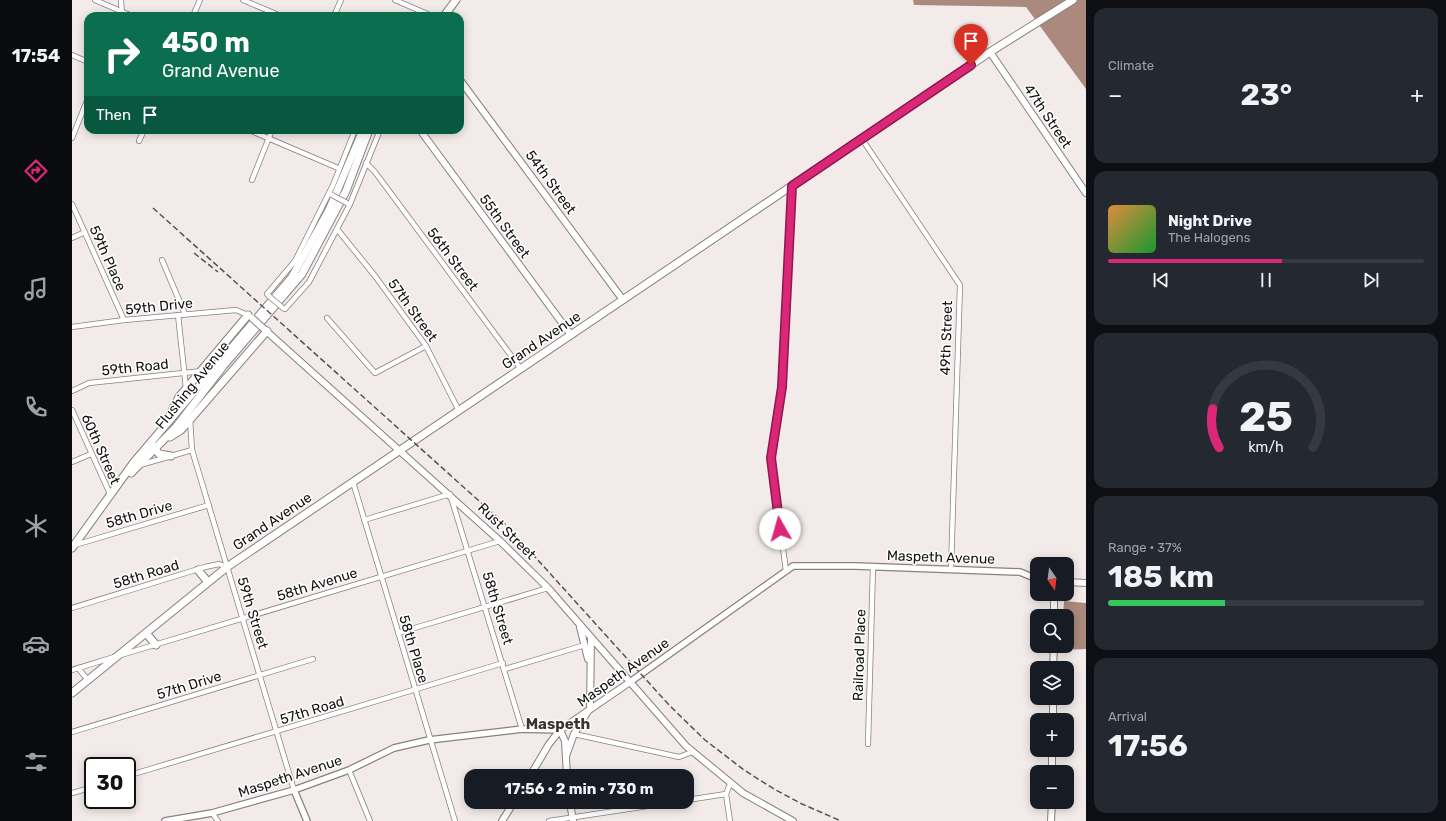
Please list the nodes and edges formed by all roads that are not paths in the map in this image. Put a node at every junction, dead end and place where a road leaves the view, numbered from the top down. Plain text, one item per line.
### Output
1 (95, 0) edge
2 (121, 0) edge
3 (200, 0) edge
4 (243, 0) edge
5 (341, 0) edge
6 (395, 0) edge
7 (456, 0) edge
8 (1073, 0) edge
9 (118, 12) edge
10 (122, 12) edge
11 (195, 12) edge
12 (272, 12) edge
13 (336, 12) edge
14 (423, 12) edge
15 (447, 12) edge
16 (990, 52) junction
17 (72, 55) edge
18 (84, 60) edge
19 (464, 85) edge
20 (84, 108) edge
21 (142, 134) edge
22 (257, 134) edge
23 (271, 134) edge
24 (353, 134) edge
25 (361, 134) edge
26 (367, 134) edge
27 (378, 134) edge
28 (423, 134) edge
29 (72, 138) edge
30 (269, 139) junction
31 (862, 139) junction
32 (139, 141) dead end
33 (366, 164) junction
34 (338, 168) junction
35 (252, 180) dead end
36 (792, 186) junction
37 (1086, 193) edge
38 (330, 194) junction
39 (72, 204) edge
40 (348, 204) junction
41 (337, 229) junction
42 (85, 232) junction
43 (72, 238) edge
44 (162, 260) dead end
45 (623, 300) junction
46 (185, 314) junction
47 (178, 315) junction
48 (250, 317) junction
49 (327, 318) dead end
50 (124, 320) junction
51 (72, 327) edge
52 (266, 330) junction
53 (571, 335) junction
54 (426, 346) junction
55 (521, 369) junction
56 (202, 371) junction
57 (184, 372) junction
58 (186, 389) junction
59 (72, 391) edge
60 (189, 409) junction
61 (72, 410) edge
62 (459, 411) junction
63 (190, 419) junction
64 (164, 426) junction
65 (166, 438) junction
66 (150, 443) junction
67 (156, 449) junction
68 (192, 450) junction
69 (401, 450) junction
70 (91, 454) junction
71 (171, 456) junction
72 (72, 462) edge
73 (139, 465) junction
74 (123, 480) junction
75 (353, 482) junction
76 (450, 494) junction
77 (111, 496) junction
78 (209, 506) junction
79 (364, 520) junction
80 (500, 541) junction
81 (73, 546) edge
82 (468, 550) junction
83 (873, 566) junction
84 (227, 567) junction
85 (951, 569) junction
86 (198, 570) junction
87 (786, 571) junction
88 (1030, 576) edge
89 (381, 577) junction
90 (208, 582) junction
91 (1074, 582) edge
92 (1086, 583) edge
93 (548, 588) junction
94 (485, 607) junction
95 (72, 608) edge
96 (242, 618) junction
97 (580, 626) junction
98 (146, 633) junction
99 (398, 633) junction
100 (591, 638) junction
101 (156, 645) junction
102 (585, 645) junction
103 (117, 657) junction
104 (313, 659) dead end
105 (503, 663) junction
106 (78, 668) junction
107 (590, 668) junction
108 (504, 669) junction
109 (72, 670) edge
110 (259, 675) junction
111 (88, 680) junction
112 (630, 682) junction
113 (415, 690) junction
114 (72, 693) edge
115 (590, 709) junction
116 (522, 729) junction
117 (560, 730) junction
118 (72, 732) edge
119 (276, 732) junction
120 (574, 734) junction
121 (430, 740) junction
122 (868, 744) dead end
123 (692, 752) junction
124 (566, 756) junction
125 (534, 769) edge
126 (567, 769) edge
127 (349, 770) junction
128 (136, 773) edge
129 (730, 784) junction
130 (84, 790) edge
131 (294, 790) junction
132 (72, 793) edge
133 (726, 794) junction
134 (694, 799) edge
135 (510, 809) edge
136 (571, 809) edge
137 (632, 809) edge
138 (1052, 809) edge
139 (212, 813) junction
140 (573, 819) edge
141 (165, 821) edge
142 (218, 821) edge
143 (307, 821) edge
144 (370, 821) edge
145 (455, 821) edge
146 (502, 821) edge
147 (549, 821) edge
148 (730, 821) edge
149 (793, 821) edge
150 (1051, 821) edge

1 - 9 street
2 - 10 street
3 - 11 street
4 - 12 street
5 - 13 street
6 - 14 street
7 - 15 main road
8 - 16 main road, Grand Avenue
16 - 31 main road, Grand Avenue
16 - 37 main road, 47th Street
17 - 18 street
19 - 45 main road, 54th Street
20 - 29 street
21 - 32 street
22 - 30 street
23 - 30 street
24 - 34 street
25 - 64 main road, Flushing Avenue
26 - 60 main road, Flushing Avenue
27 - 33 street
28 - 53 main road, 55th Street
30 - 34 street
30 - 35 street
31 - 36 main road, Grand Avenue
31 - 85 street, 49th Street
33 - 40 street
33 - 55 street, 56th Street
34 - 38 street
36 - 45 main road, Grand Avenue
36 - 87 street
38 - 40 street, bridge
38 - 41 street, bridge
39 - 42 street, 59th Place
40 - 41 street
41 - 54 street, 57th Street
42 - 43 street
42 - 50 street, 59th Place
44 - 46 street
45 - 53 main road, Grand Avenue
46 - 47 street, 59th Drive
46 - 48 street, 59th Drive
47 - 50 street, 59th Drive
47 - 57 street
48 - 52 main road, Rust Street, bridge
48 - 56 main road
49 - 54 street
50 - 51 street, 59th Drive
52 - 63 main road
52 - 69 main road, Rust Street
53 - 55 main road, Grand Avenue
54 - 62 street, 57th Street
55 - 62 main road, Grand Avenue
56 - 57 street, 59th Road
56 - 58 main road
57 - 58 street
57 - 59 street, 59th Road
58 - 64 main road
60 - 63 street, 59th Street
60 - 65 main road, Flushing Avenue
61 - 70 street, 60th Street
62 - 69 main road, Grand Avenue
63 - 65 main road
63 - 68 street, 59th Street
64 - 66 main road, Flushing Avenue
65 - 67 main road, Flushing Avenue
66 - 67 main road
66 - 74 main road, Flushing Avenue
67 - 71 main road
67 - 73 main road, Flushing Avenue
68 - 71 street
68 - 78 street, 59th Street
69 - 75 main road, Grand Avenue
69 - 76 main road, Rust Street
70 - 72 street
70 - 77 street, 60th Street
71 - 73 street
73 - 74 main road, Flushing Avenue
74 - 77 main road, Flushing Avenue
75 - 79 street, 58th Place
75 - 84 main road, Grand Avenue
76 - 79 street
76 - 80 main road, Rust Street
76 - 82 street, 58th Street
77 - 81 main road, Flushing Avenue
78 - 81 street, 58th Drive
78 - 84 street, 59th Street
79 - 89 street, 58th Place
80 - 82 street, 58th Avenue
80 - 93 main road, Rust Street
82 - 89 street, 58th Avenue
82 - 94 street, 58th Street
83 - 85 street, Maspeth Avenue
83 - 87 street, Maspeth Avenue
83 - 122 street, Railroad Place
84 - 86 street, 58th Road
84 - 90 main road, Grand Avenue
84 - 96 street, 59th Street
85 - 88 street, Maspeth Avenue
86 - 90 main road
86 - 95 street, 58th Road
87 - 112 street, Maspeth Avenue
89 - 96 street, 58th Avenue
89 - 99 street, 58th Place
90 - 98 main road, Grand Avenue
91 - 92 main road
93 - 94 street
93 - 97 main road, Rust Street
94 - 99 street
94 - 105 street, 58th Street
96 - 101 street, 58th Avenue
96 - 110 street, 59th Street
97 - 100 main road, Rust Street
97 - 102 main road
98 - 101 main road
98 - 103 main road, Grand Avenue
99 - 113 street, 58th Place
100 - 107 main road
100 - 112 main road, Rust Street
101 - 103 street, 58th Avenue
102 - 107 main road
102 - 108 street
103 - 106 street, 58th Avenue
103 - 111 main road, Grand Avenue
104 - 110 street, 57th Drive
105 - 108 street, 58th Street
105 - 113 street, 57th Road
106 - 109 street, 58th Avenue
106 - 111 street
107 - 115 main road
108 - 116 street, 58th Street
110 - 118 street, 57th Drive
110 - 119 street, 59th Street
111 - 114 main road, Grand Avenue
112 - 115 main road, Maspeth Avenue
112 - 123 main road, Rust Street
113 - 119 street, 57th Road
113 - 121 street, 58th Place
115 - 117 main road, Maspeth Avenue
115 - 120 main road
116 - 117 street, Maspeth Avenue
116 - 121 street, Maspeth Avenue
117 - 124 main road
117 - 125 main road
119 - 128 street, 57th Road
119 - 131 street, 59th Street
120 - 123 street
120 - 124 main road
121 - 127 street, Maspeth Avenue
121 - 145 street, 58th Place
123 - 129 main road, Rust Street
124 - 126 main road
127 - 131 street, Maspeth Avenue
127 - 144 street
129 - 133 street
129 - 149 main road, Rust Street
130 - 132 street
131 - 139 street, Maspeth Avenue
131 - 143 street, 59th Street
133 - 134 street
133 - 148 street
135 - 146 main road
136 - 140 main road
137 - 140 street
138 - 150 main road
139 - 141 street, Maspeth Avenue
139 - 142 street
140 - 147 street

